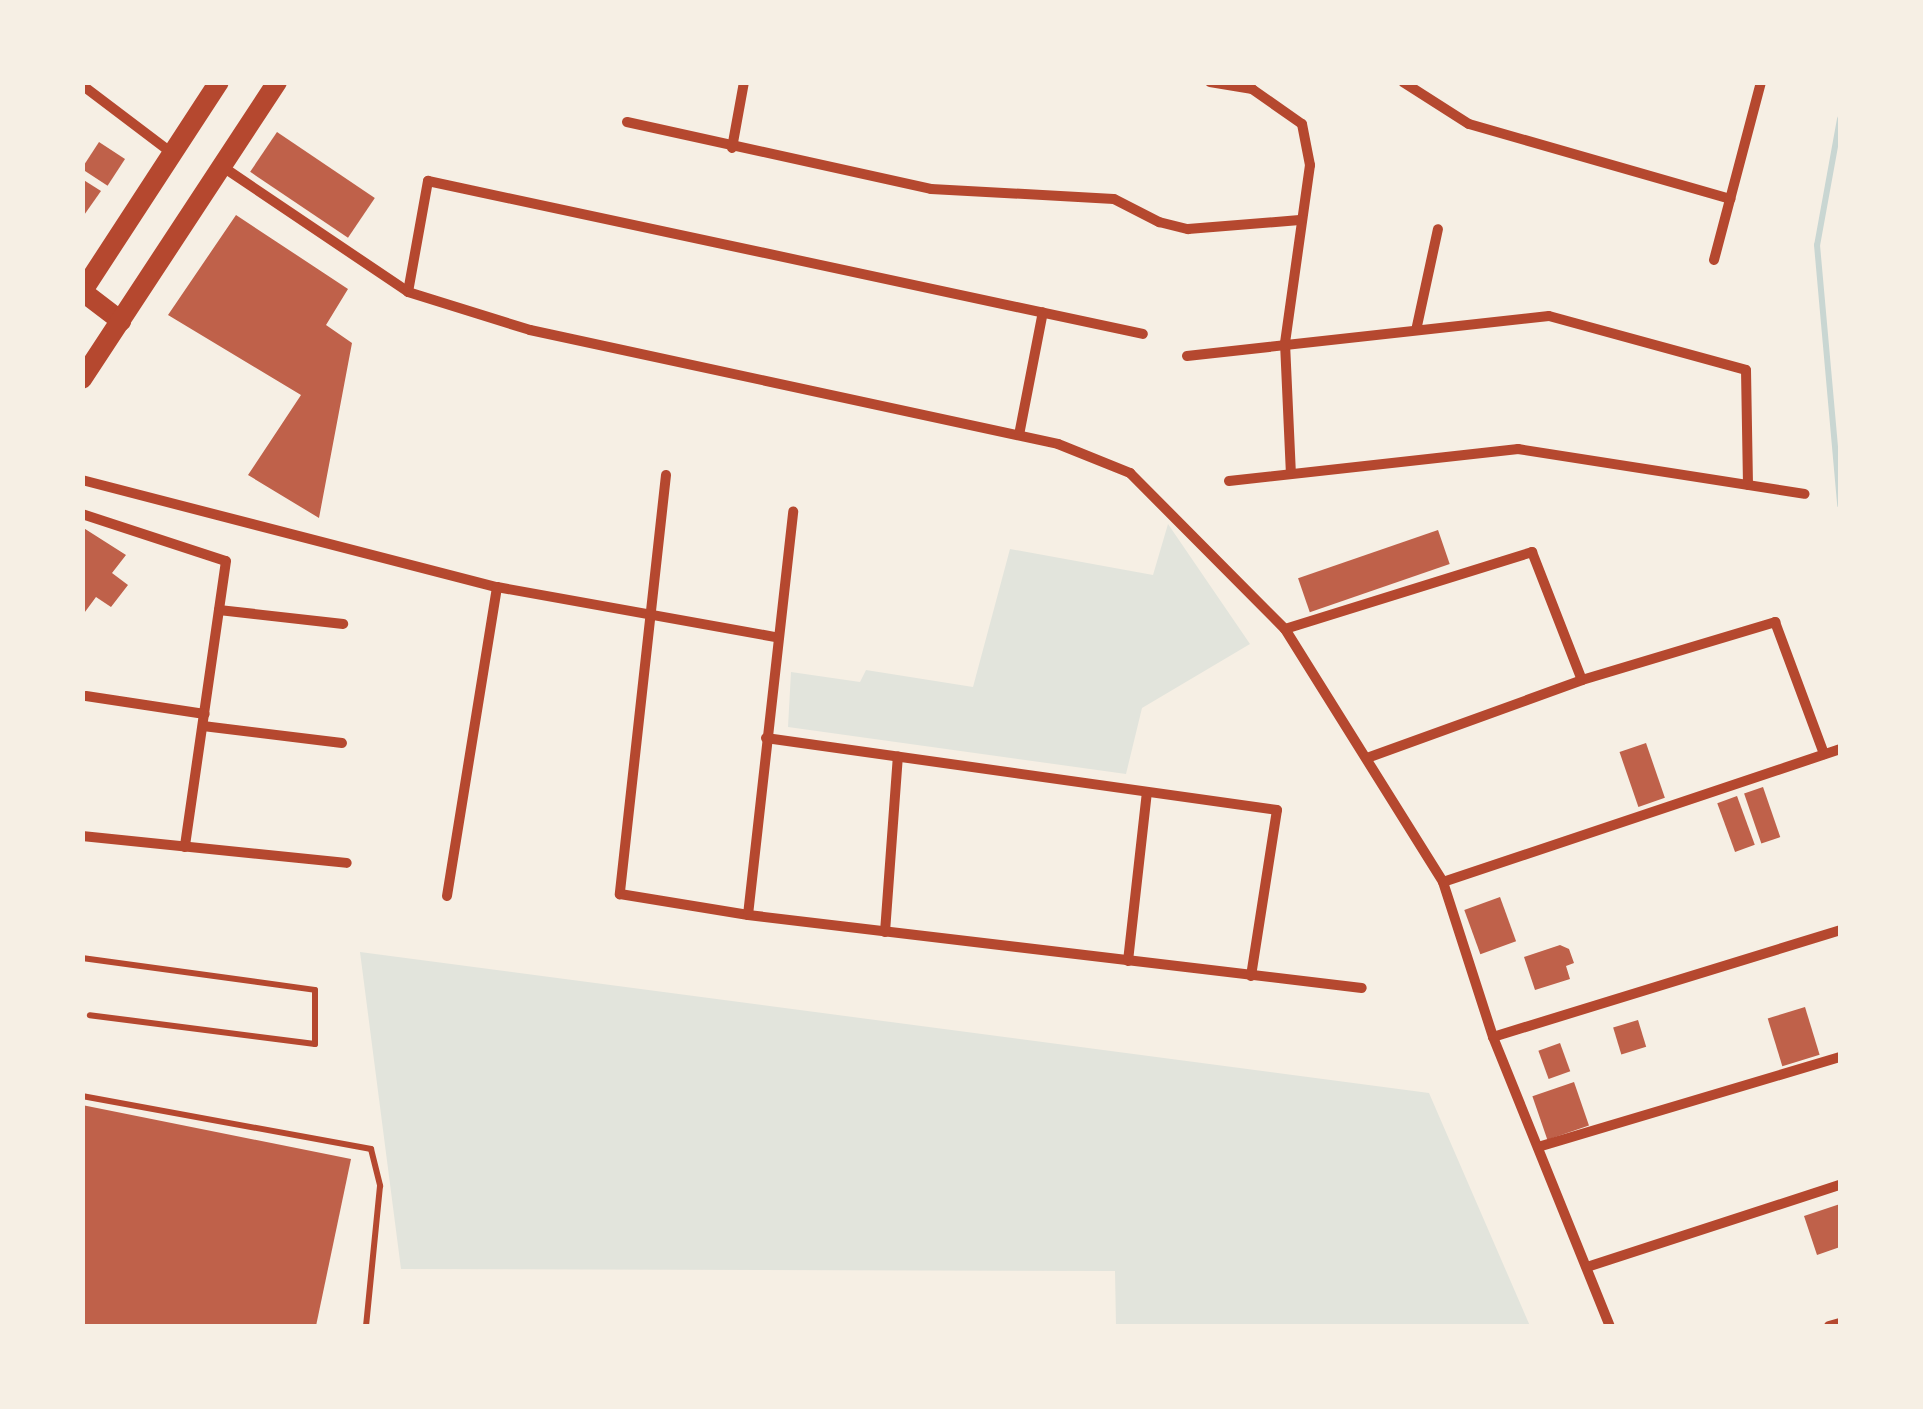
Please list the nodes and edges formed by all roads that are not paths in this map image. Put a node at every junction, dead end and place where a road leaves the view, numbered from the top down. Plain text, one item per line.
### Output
1 (220, 82) edge
2 (278, 82) edge
3 (744, 82) edge
4 (1210, 82) edge
5 (1403, 82) edge
6 (1761, 82) edge
7 (82, 86) edge
8 (627, 122) dead end
9 (732, 148) junction
10 (173, 153) junction
11 (223, 167) junction
12 (1730, 199) junction
13 (1300, 220) junction
14 (1438, 229) dead end
15 (1714, 260) dead end
16 (82, 292) edge
17 (408, 292) junction
18 (1043, 312) junction
19 (122, 320) junction
20 (1418, 326) junction
21 (1143, 334) dead end
22 (1285, 343) junction
23 (1186, 356) dead end
24 (82, 379) edge
25 (1019, 435) junction
26 (1291, 473) junction
27 (666, 475) dead end
28 (82, 480) edge
29 (1228, 481) dead end
30 (1748, 485) junction
31 (1804, 494) dead end
32 (793, 512) dead end
33 (82, 514) edge
34 (496, 587) junction
35 (219, 610) junction
36 (649, 616) junction
37 (343, 624) dead end
38 (1284, 629) junction
39 (776, 637) junction
40 (1582, 680) junction
41 (86, 696) dead end
42 (204, 720) junction
43 (766, 738) junction
44 (342, 742) dead end
45 (1840, 748) edge
46 (1824, 754) junction
47 (898, 756) junction
48 (1367, 758) junction
49 (1148, 792) junction
50 (82, 836) edge
51 (186, 848) junction
52 (347, 864) dead end
53 (1443, 882) junction
54 (448, 896) dead end
55 (748, 916) junction
56 (1840, 930) edge
57 (885, 932) junction
58 (82, 958) edge
59 (1128, 961) junction
60 (1251, 976) junction
61 (1362, 988) dead end
62 (90, 1015) dead end
63 (1494, 1037) junction
64 (1840, 1057) edge
65 (82, 1096) edge
66 (1538, 1147) junction
67 (1840, 1185) edge
68 (1587, 1267) junction
69 (1840, 1322) edge
70 (366, 1326) edge
71 (1610, 1326) edge
72 (1829, 1326) edge

1 - 10 main road
2 - 11 main road
3 - 9 street
4 - 13 street
5 - 12 street
6 - 12 street
7 - 10 street
8 - 9 street
9 - 13 street
10 - 16 main road
11 - 17 street
11 - 19 main road
12 - 15 street
13 - 22 street
14 - 20 street
16 - 19 main road
17 - 18 street
17 - 25 street
18 - 21 street
18 - 25 street
19 - 24 main road
20 - 22 street
20 - 30 street
22 - 23 street
22 - 26 street
25 - 38 street
26 - 29 street
26 - 30 street
27 - 36 street
28 - 34 street
30 - 31 street
32 - 39 street
33 - 35 street
34 - 36 street
34 - 54 street
35 - 37 street
35 - 42 street
36 - 39 street
36 - 55 street
38 - 40 street
38 - 48 street
39 - 43 street
40 - 46 street
40 - 48 street
41 - 42 street
42 - 44 street
42 - 51 street
43 - 47 street
43 - 55 street
45 - 46 street
46 - 53 street
47 - 49 street
47 - 57 street
48 - 53 street
49 - 59 street
49 - 60 street
50 - 51 street
51 - 52 street
53 - 63 street
55 - 57 street
56 - 63 street
57 - 59 street
58 - 62 lane
59 - 60 street
60 - 61 street
63 - 66 street
64 - 66 street
65 - 70 lane
66 - 68 street
67 - 68 street
68 - 71 street
69 - 72 street

